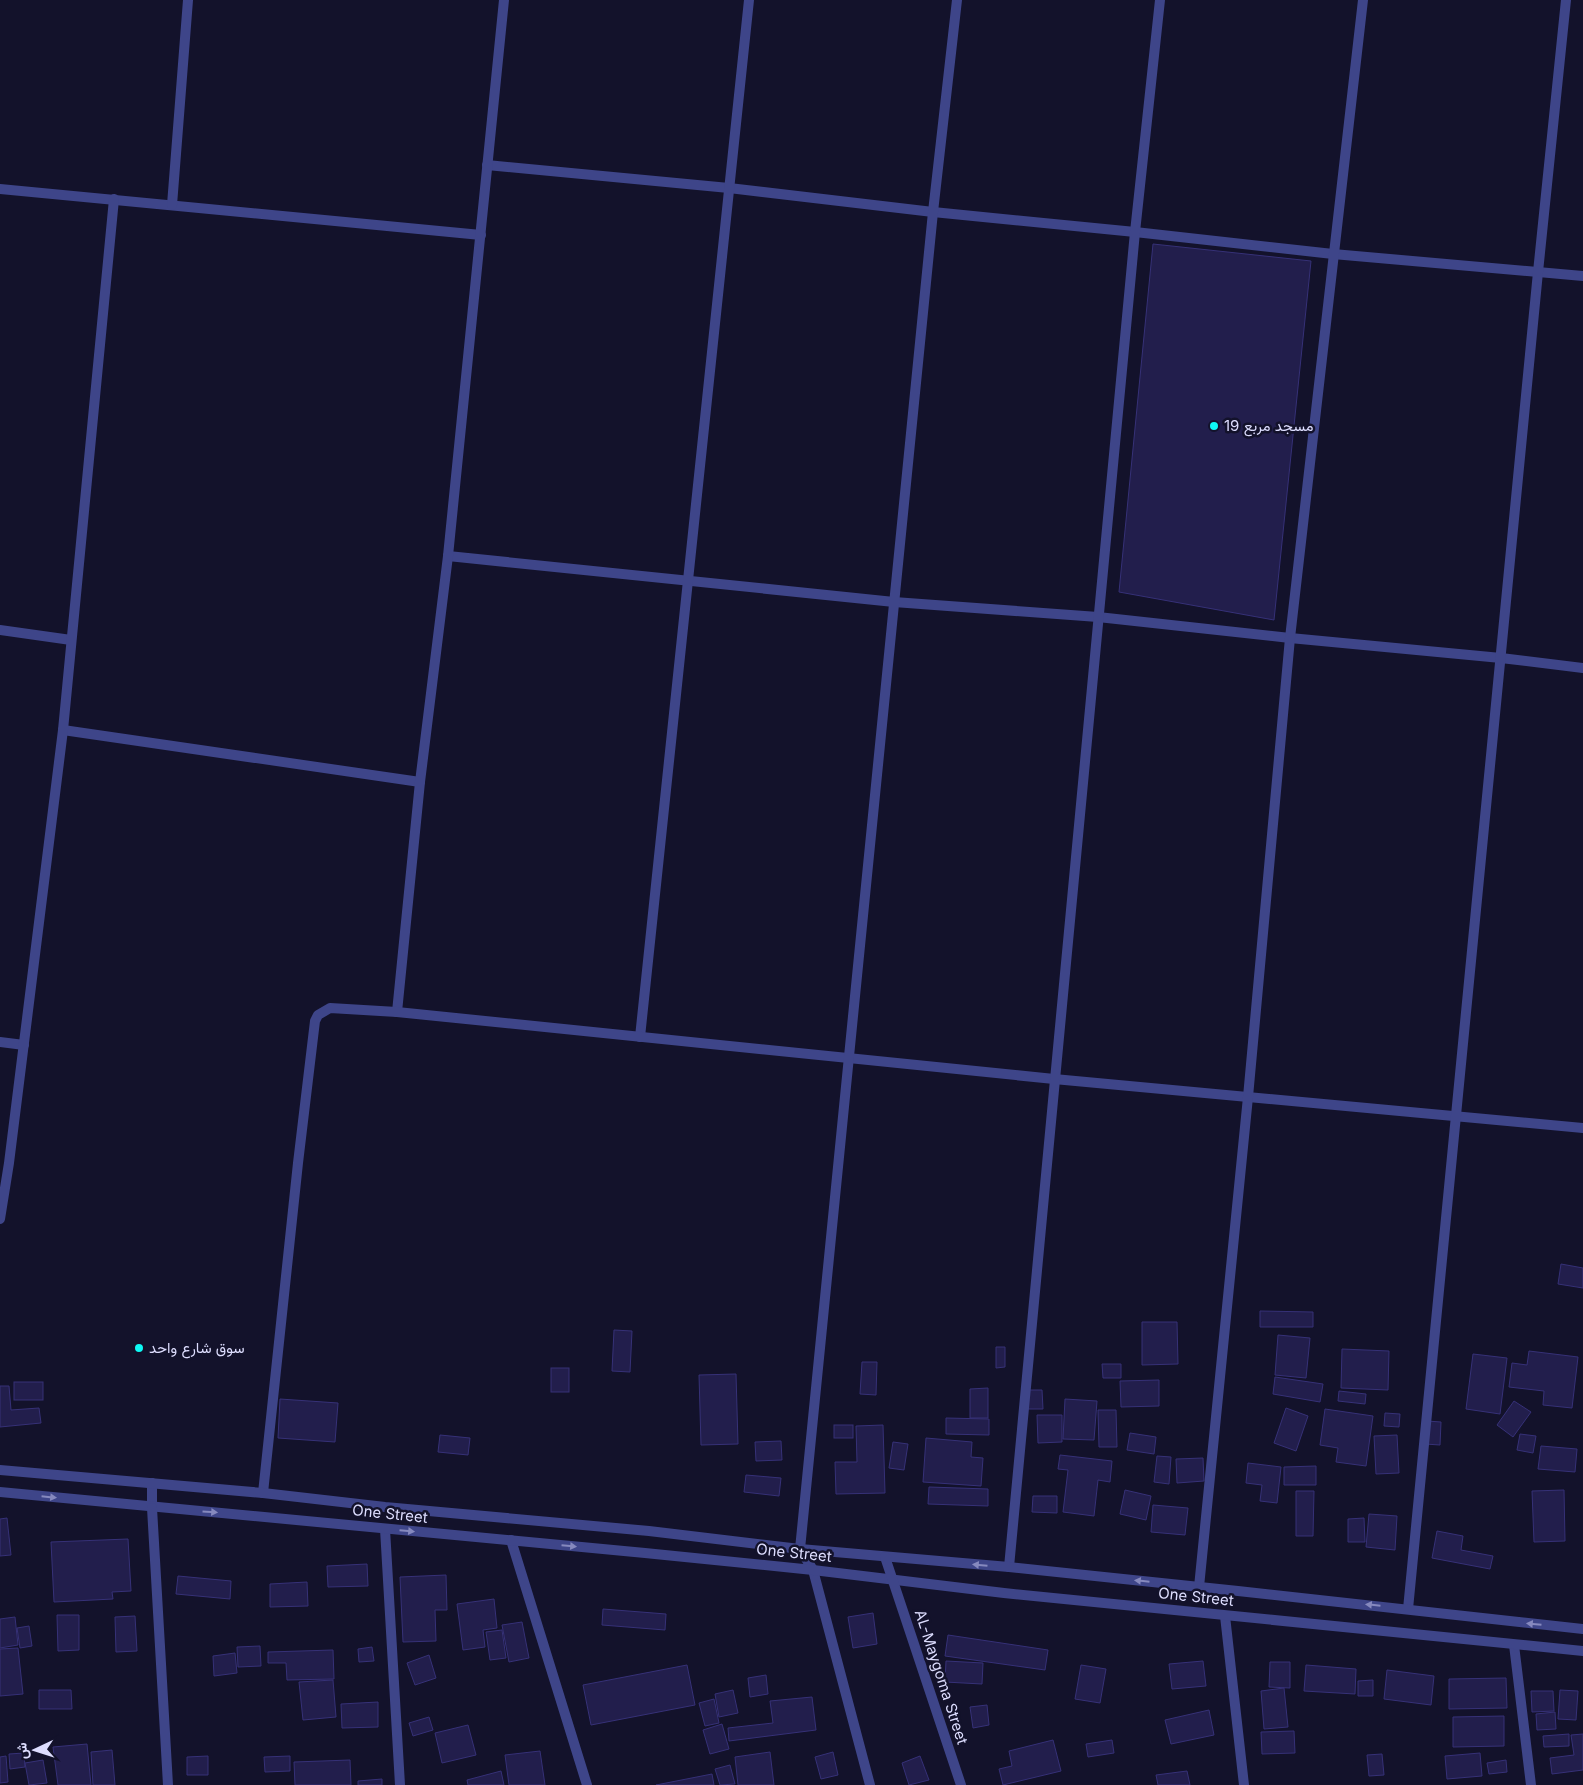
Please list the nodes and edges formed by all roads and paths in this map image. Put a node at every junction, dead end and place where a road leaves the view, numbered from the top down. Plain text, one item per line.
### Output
1 (188, 0) edge
2 (504, 0) edge
3 (749, 0) edge
4 (957, 0) edge
5 (1160, 0) edge
6 (1363, 0) edge
7 (1566, 0) edge
8 (487, 165) junction
9 (0, 188) edge
10 (729, 188) junction
11 (114, 200) junction
12 (172, 205) junction
13 (933, 212) junction
14 (1135, 232) junction
15 (481, 236) junction
16 (1333, 254) junction
17 (1538, 272) junction
18 (1583, 276) edge
19 (448, 556) junction
20 (687, 580) junction
21 (894, 602) junction
22 (1098, 617) junction
23 (0, 630) edge
24 (1290, 638) junction
25 (70, 640) junction
26 (1501, 658) junction
27 (1583, 668) edge
28 (63, 730) junction
29 (420, 782) junction
30 (397, 1012) junction
31 (640, 1037) junction
32 (0, 1042) edge
33 (24, 1044) junction
34 (850, 1058) junction
35 (1054, 1079) junction
36 (1248, 1097) junction
37 (1455, 1116) junction
38 (1583, 1128) edge
39 (0, 1219) edge
40 (0, 1470) edge
41 (152, 1483) junction
42 (0, 1492) edge
43 (263, 1493) junction
44 (152, 1508) junction
45 (385, 1529) junction
46 (511, 1540) junction
47 (800, 1548) junction
48 (885, 1557) junction
49 (1009, 1567) junction
50 (813, 1570) junction
51 (893, 1579) junction
52 (1199, 1587) junction
53 (1408, 1609) junction
54 (1225, 1616) junction
55 (1583, 1629) edge
56 (1514, 1645) junction
57 (1583, 1652) edge
58 (168, 1785) edge
59 (400, 1785) edge
60 (587, 1785) edge
61 (870, 1785) edge
62 (961, 1785) edge
63 (1244, 1785) edge
64 (1531, 1785) edge

1 - 12 street
2 - 8 street
3 - 10 street
4 - 13 street
5 - 14 street
6 - 16 street
7 - 17 street
8 - 10 street
8 - 15 street
9 - 11 street
10 - 13 street
10 - 20 street
11 - 12 street
11 - 25 street
12 - 15 street
13 - 14 street
13 - 21 street
14 - 16 street
14 - 22 street
15 - 19 street
16 - 17 street
16 - 24 street
17 - 18 street
17 - 26 street
19 - 20 street
19 - 29 street
20 - 21 street
20 - 31 street
21 - 22 street
21 - 34 street
22 - 24 street
22 - 35 street
23 - 25 street
24 - 26 street
24 - 36 street
25 - 28 street
26 - 27 street
26 - 37 street
28 - 29 street
28 - 33 street
29 - 30 street
30 - 31 street
30 - 43 street
31 - 34 street
32 - 33 street
33 - 39 street
34 - 35 street
34 - 47 street
35 - 36 street
35 - 49 street
36 - 37 street
36 - 52 street
37 - 38 street
37 - 53 street
40 - 41 street, One Street
41 - 43 street, One Street
41 - 44 street
42 -> 44 street, One Street
43 - 47 street, One Street
44 -> 45 street, One Street
44 - 58 street
45 -> 46 street, One Street
45 - 59 street
46 -> 50 street, One Street
46 - 60 street
47 - 48 street, One Street
47 - 50 street
49 -> 48 street, One Street
48 - 51 street, AL-Maygoma Street
52 -> 49 street, One Street
50 - 51 street, One Street
50 - 61 street
51 - 54 street, One Street
51 - 62 street, AL-Maygoma Street
53 -> 52 street, One Street
55 -> 53 street, One Street
54 - 56 street, One Street
54 - 63 street
56 - 57 street, One Street
56 - 64 street

